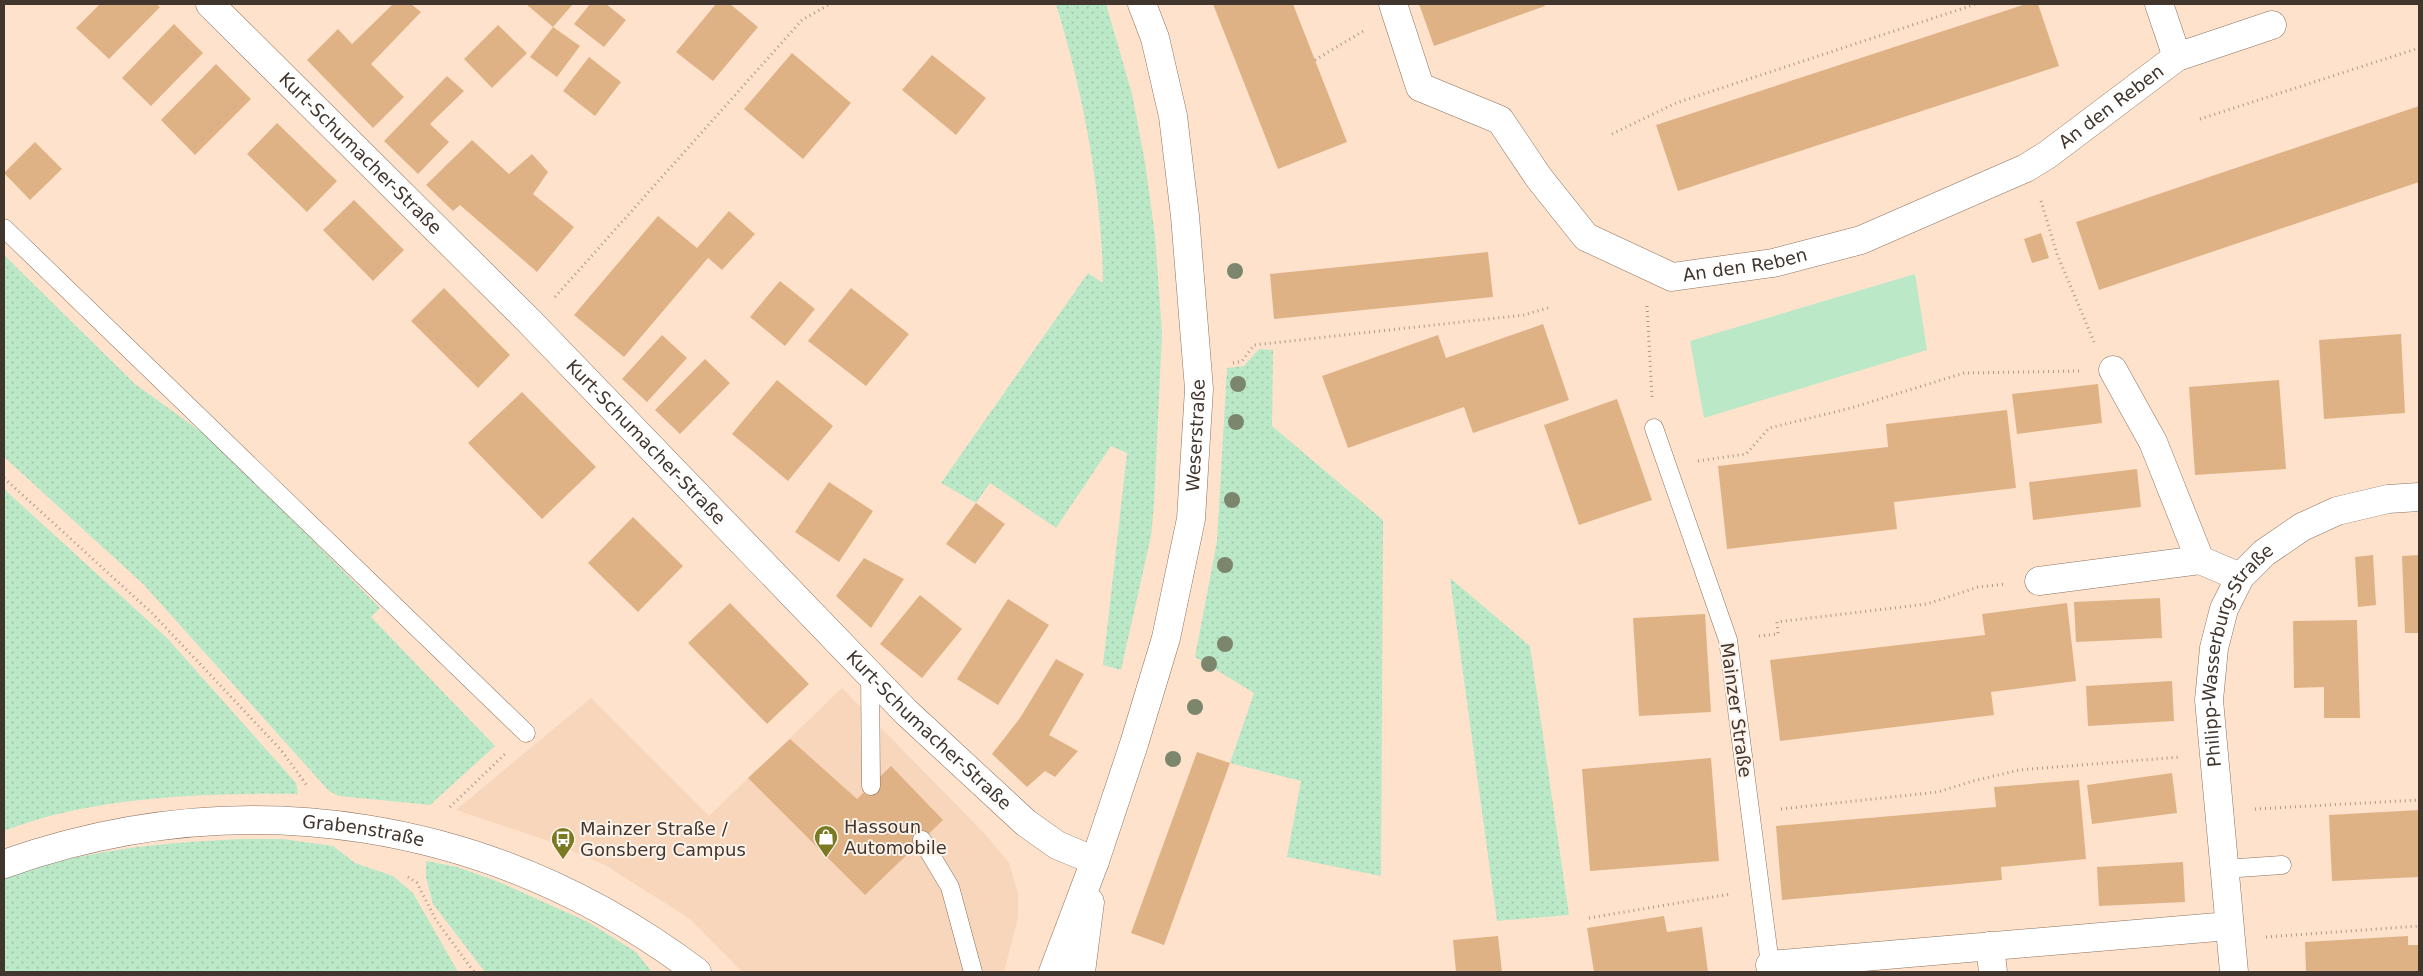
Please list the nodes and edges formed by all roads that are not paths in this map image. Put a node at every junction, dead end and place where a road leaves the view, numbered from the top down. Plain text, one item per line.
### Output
1 (210, 4) edge
2 (1142, 4) edge
3 (2159, 4) edge
4 (1395, 8) edge
5 (2272, 25) dead end
6 (2177, 57) junction
7 (4, 228) edge
8 (2113, 370) road end
9 (1654, 428) road end
10 (2419, 497) edge
11 (2200, 560) junction
12 (2240, 577) junction
13 (2039, 581) road end
14 (870, 674) junction
15 (526, 733) road end
16 (870, 786) dead end
17 (922, 840) dead end
18 (1095, 861) junction
19 (4, 864) edge
20 (2282, 865) dead end
21 (2224, 870) junction
22 (2230, 933) junction
23 (1991, 959) edge
24 (1770, 968) edge
25 (697, 972) edge
26 (973, 972) edge
27 (1053, 972) edge
28 (1081, 972) edge
29 (2234, 972) edge

1 - 14 street, Kurt-Schumacher-Straße
2 - 18 street, Weserstraße
3 - 6 street, An den Reben
4 - 6 street, An den Reben
5 - 6 street, An den Reben
7 - 15 lane
8 - 11 street
9 - 24 lane, Mainzer Straße
10 - 12 street, Philipp-Wasserburg-Straße
11 - 12 street
11 - 13 street
12 - 21 street, Philipp-Wasserburg-Straße
14 - 16 lane
14 - 18 street, Kurt-Schumacher-Straße
17 - 26 lane
18 - 27 street, Weserstraße
18 - 28 street, Weserstraße
19 - 25 street, Grabenstraße
20 - 21 lane
21 - 22 street, Philipp-Wasserburg-Straße
22 - 23 street
22 - 29 street, Philipp-Wasserburg-Straße
23 - 24 street

